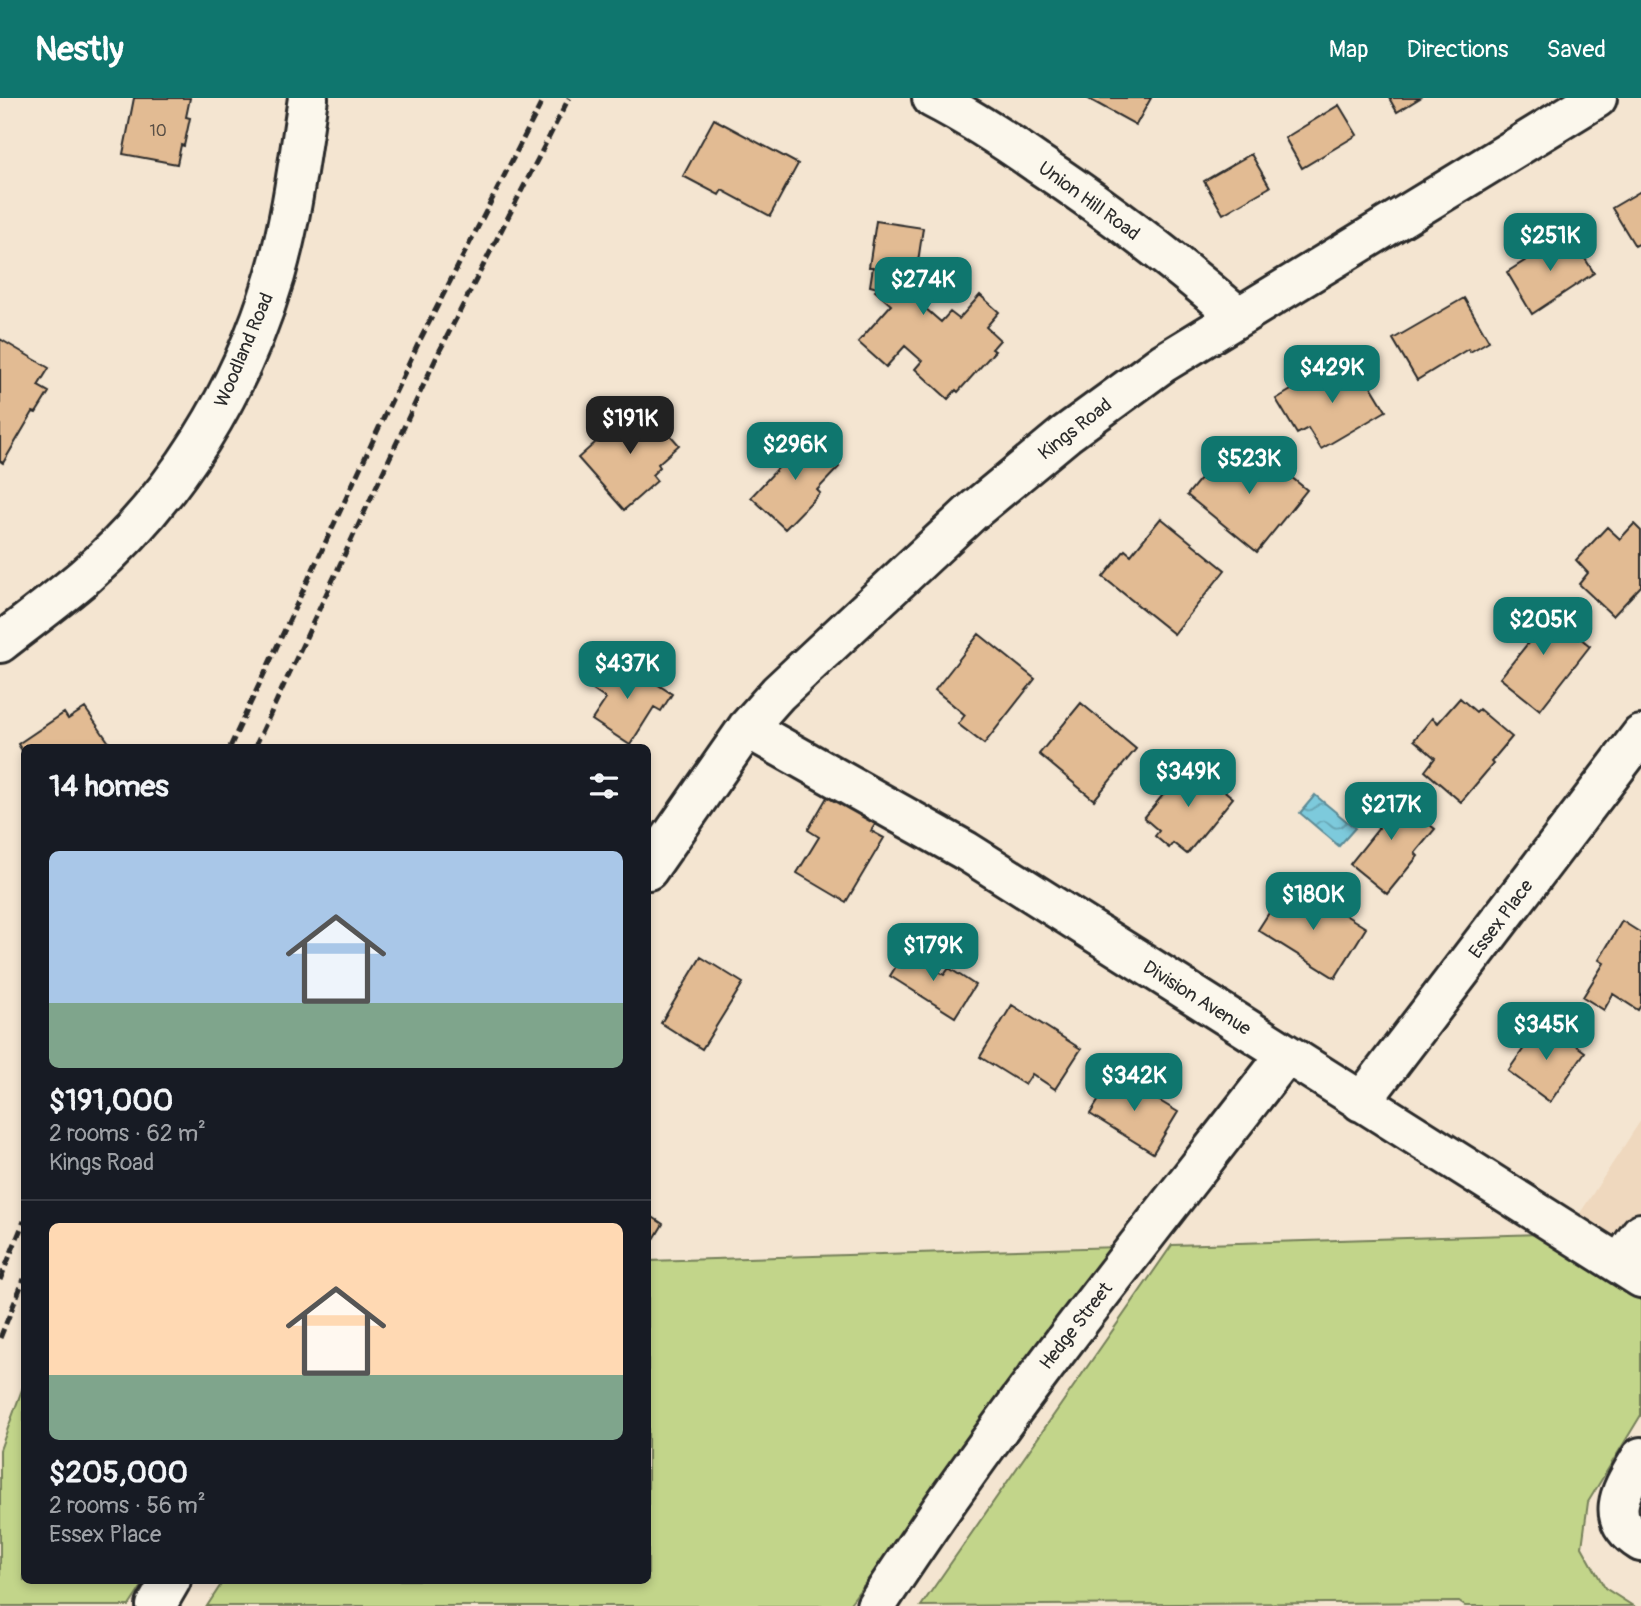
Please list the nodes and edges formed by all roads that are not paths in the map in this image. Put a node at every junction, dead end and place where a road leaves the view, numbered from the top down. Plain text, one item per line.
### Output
1 (308, 98) edge
2 (1597, 98) edge
3 (939, 100) edge
4 (1238, 316) junction
5 (0, 642) edge
6 (747, 728) junction
7 (1641, 735) edge
8 (651, 866) edge
9 (1286, 1055) junction
10 (1361, 1102) junction
11 (1641, 1233) edge
12 (1630, 1271) edge
13 (1641, 1457) edge
14 (1641, 1542) edge
15 (169, 1584) edge
16 (156, 1606) edge
17 (876, 1606) edge

1 - 5 street, Woodland Road
2 - 4 street, Kings Road
3 - 4 street, Union Hill Road
4 - 6 street, Kings Road
6 - 8 street, Kings Road
6 - 9 street, Division Avenue
7 - 10 street, Essex Place
9 - 10 street, Division Avenue
9 - 17 street, Hedge Street
10 - 12 street, Division Avenue
11 - 12 street
13 - 14 street
15 - 16 street

